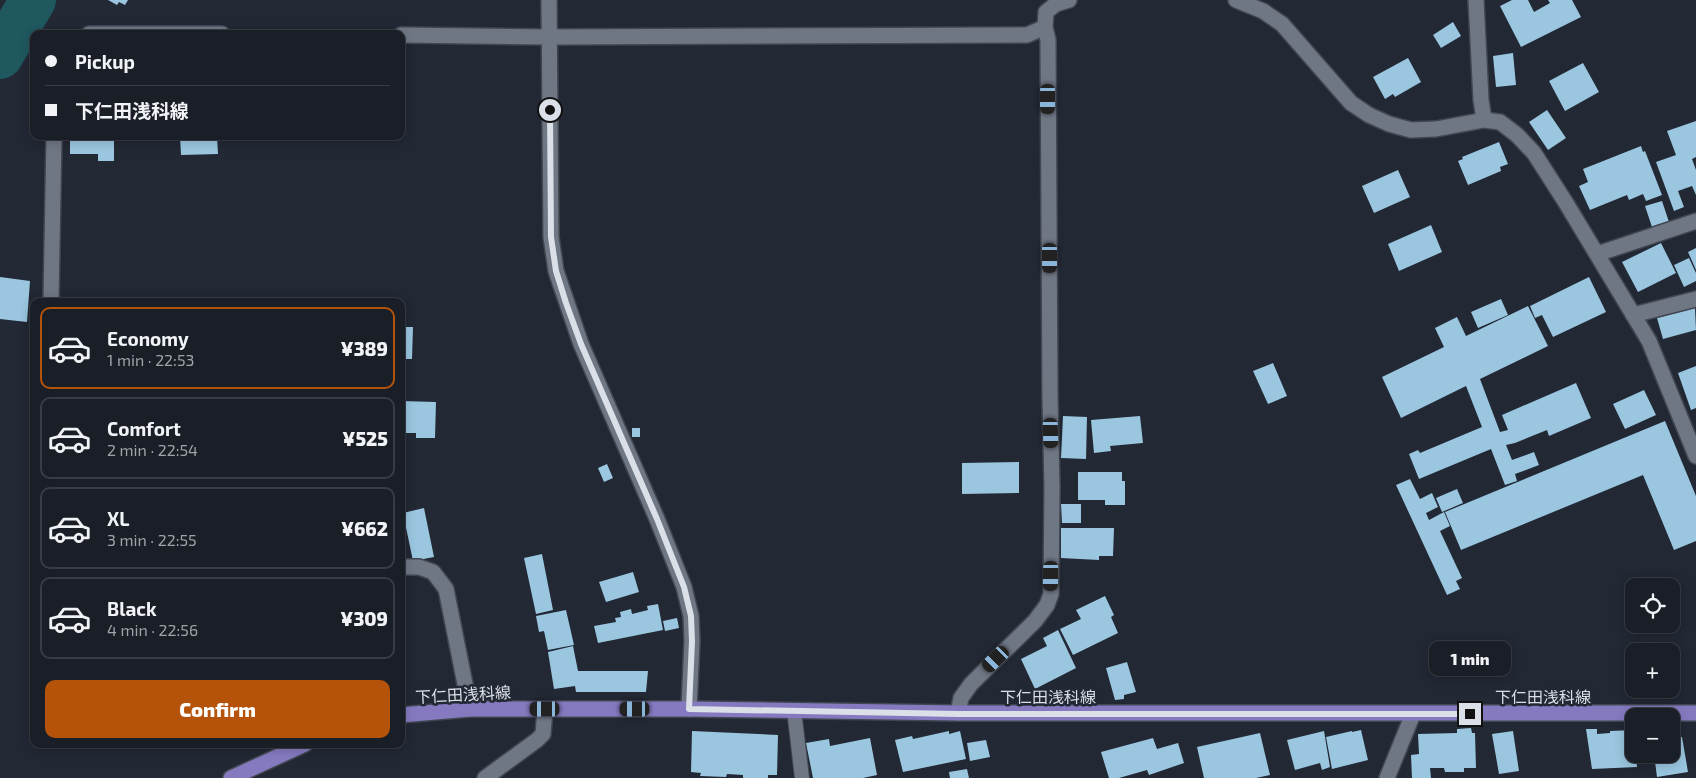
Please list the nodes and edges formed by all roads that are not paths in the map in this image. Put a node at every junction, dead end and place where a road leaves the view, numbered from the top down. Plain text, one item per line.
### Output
1 (549, 0) edge
2 (1069, 0) edge
3 (1236, 0) edge
4 (1476, 0) edge
5 (1045, 27) junction
6 (405, 35) edge
7 (548, 36) junction
8 (1484, 120) junction
9 (54, 140) edge
10 (1696, 222) edge
11 (1597, 254) junction
12 (51, 298) edge
13 (1696, 299) edge
14 (1633, 315) junction
15 (1696, 456) edge
16 (405, 567) edge
17 (470, 709) junction
18 (545, 709) junction
19 (689, 709) junction
20 (794, 710) junction
21 (1696, 713) edge
22 (958, 714) junction
23 (1413, 714) junction
24 (405, 715) edge
25 (296, 748) edge
26 (231, 778) edge
27 (485, 778) edge
28 (802, 778) edge
29 (1387, 778) edge

1 - 7 street
2 - 5 street
3 - 8 street
4 - 8 street
5 - 7 street
5 - 22 street
6 - 7 street
7 - 19 street
8 - 11 street
9 - 12 street
10 - 11 street
11 - 14 street
13 - 14 street
14 - 15 street
16 - 17 street
17 - 18 main road, 下仁田浅科線
17 - 24 main road, 下仁田浅科線
18 - 19 main road, 下仁田浅科線
18 - 27 street
19 - 20 main road, 下仁田浅科線
20 - 22 main road, 下仁田浅科線
20 - 28 lane
21 - 23 main road, 下仁田浅科線
22 - 23 main road, 下仁田浅科線
23 - 29 street
25 - 26 main road

